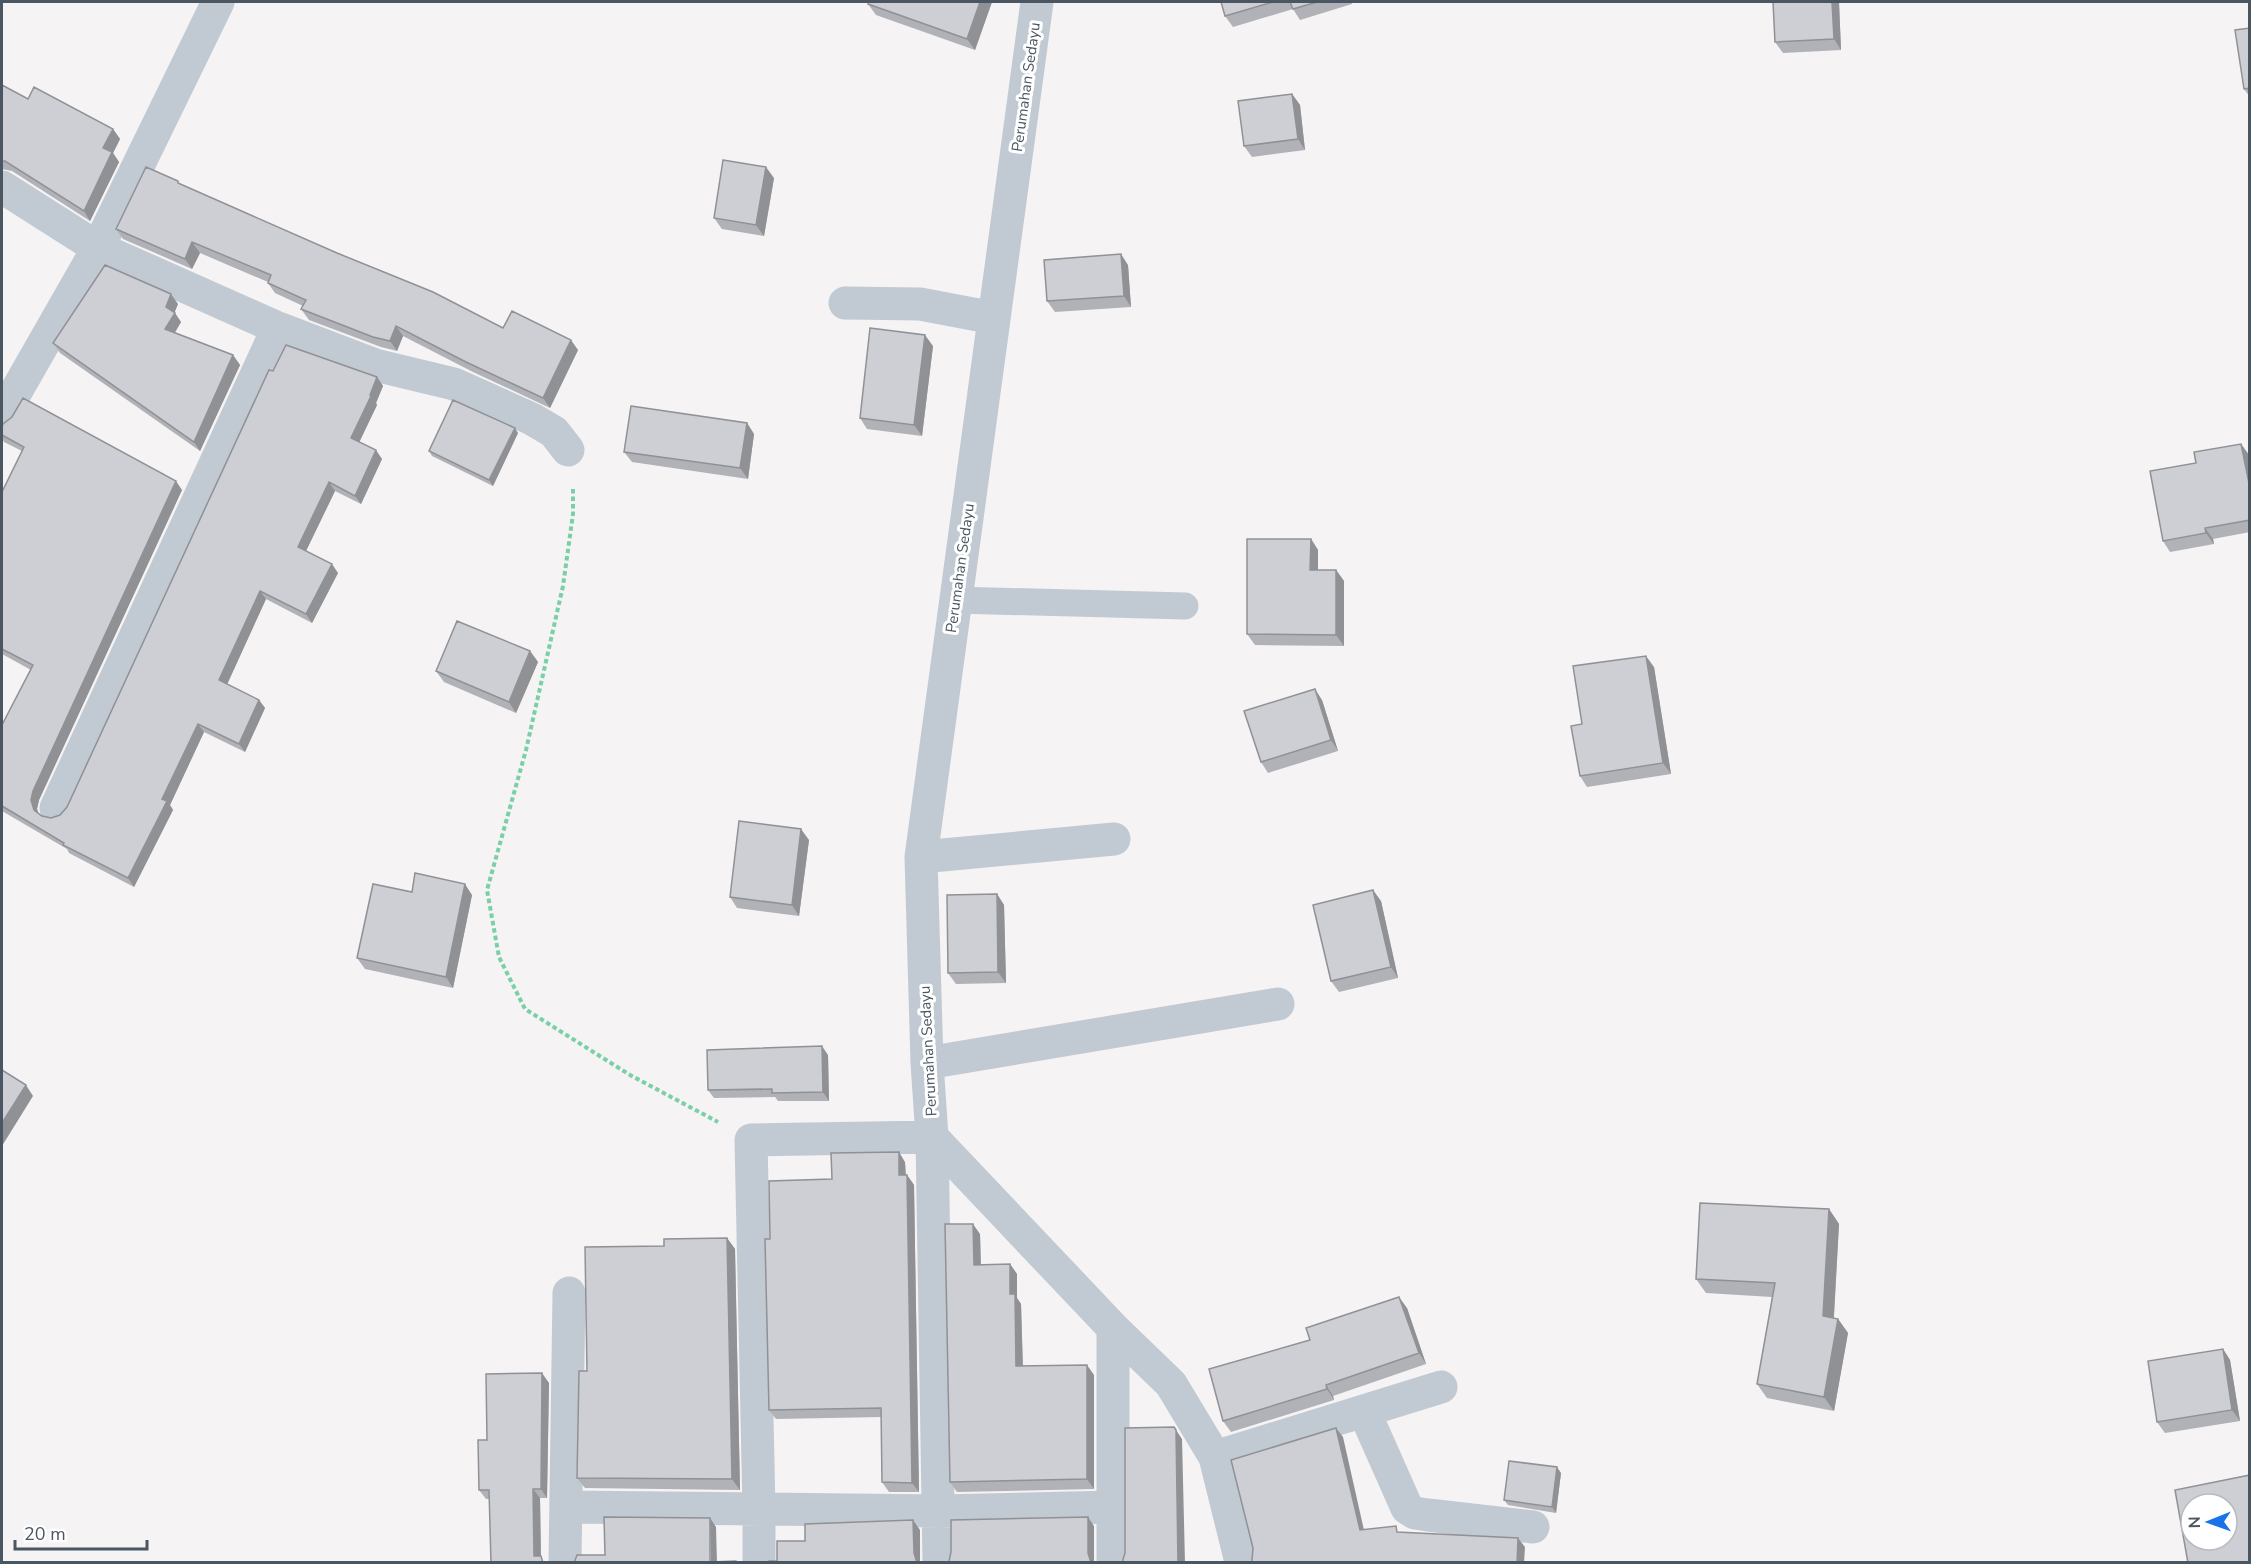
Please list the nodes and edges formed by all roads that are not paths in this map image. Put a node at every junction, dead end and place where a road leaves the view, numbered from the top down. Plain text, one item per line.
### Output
1 (218, 2) edge
2 (1037, 2) edge
3 (2, 187) edge
4 (98, 248) junction
5 (845, 303) dead end
6 (994, 318) junction
7 (278, 328) junction
8 (2, 416) edge
9 (568, 450) road end
10 (955, 600) junction
11 (1185, 606) dead end
12 (56, 808) dead end
13 (1114, 839) dead end
14 (921, 856) junction
15 (1278, 1004) dead end
16 (927, 1062) junction
17 (932, 1137) junction
18 (569, 1293) dead end
19 (1113, 1328) junction
20 (1441, 1387) dead end
21 (1364, 1411) junction
22 (1215, 1457) junction
23 (566, 1507) junction
24 (1113, 1507) junction
25 (759, 1509) junction
26 (939, 1511) junction
27 (1533, 1527) dead end
28 (565, 1563) edge
29 (759, 1563) edge
30 (939, 1563) edge
31 (1113, 1563) edge
32 (1241, 1563) edge

1 - 4 street
2 - 6 street, Perumahan Sedayu
3 - 4 street
4 - 7 street
4 - 8 street
5 - 6 street
6 - 10 street, Perumahan Sedayu
7 - 9 street
7 - 12 street
10 - 11 lane
10 - 14 street, Perumahan Sedayu
13 - 14 street
14 - 16 street, Perumahan Sedayu
15 - 16 street
16 - 17 street, Perumahan Sedayu
17 - 19 street
17 - 25 street
17 - 26 street, Perumahan Sedayu
18 - 23 street
19 - 22 street
19 - 24 street
20 - 21 street
21 - 22 street
21 - 27 street
22 - 32 street
23 - 25 street
23 - 28 street
24 - 26 street
24 - 31 street
25 - 26 street
25 - 29 street
26 - 30 street, Perumahan Sedayu

